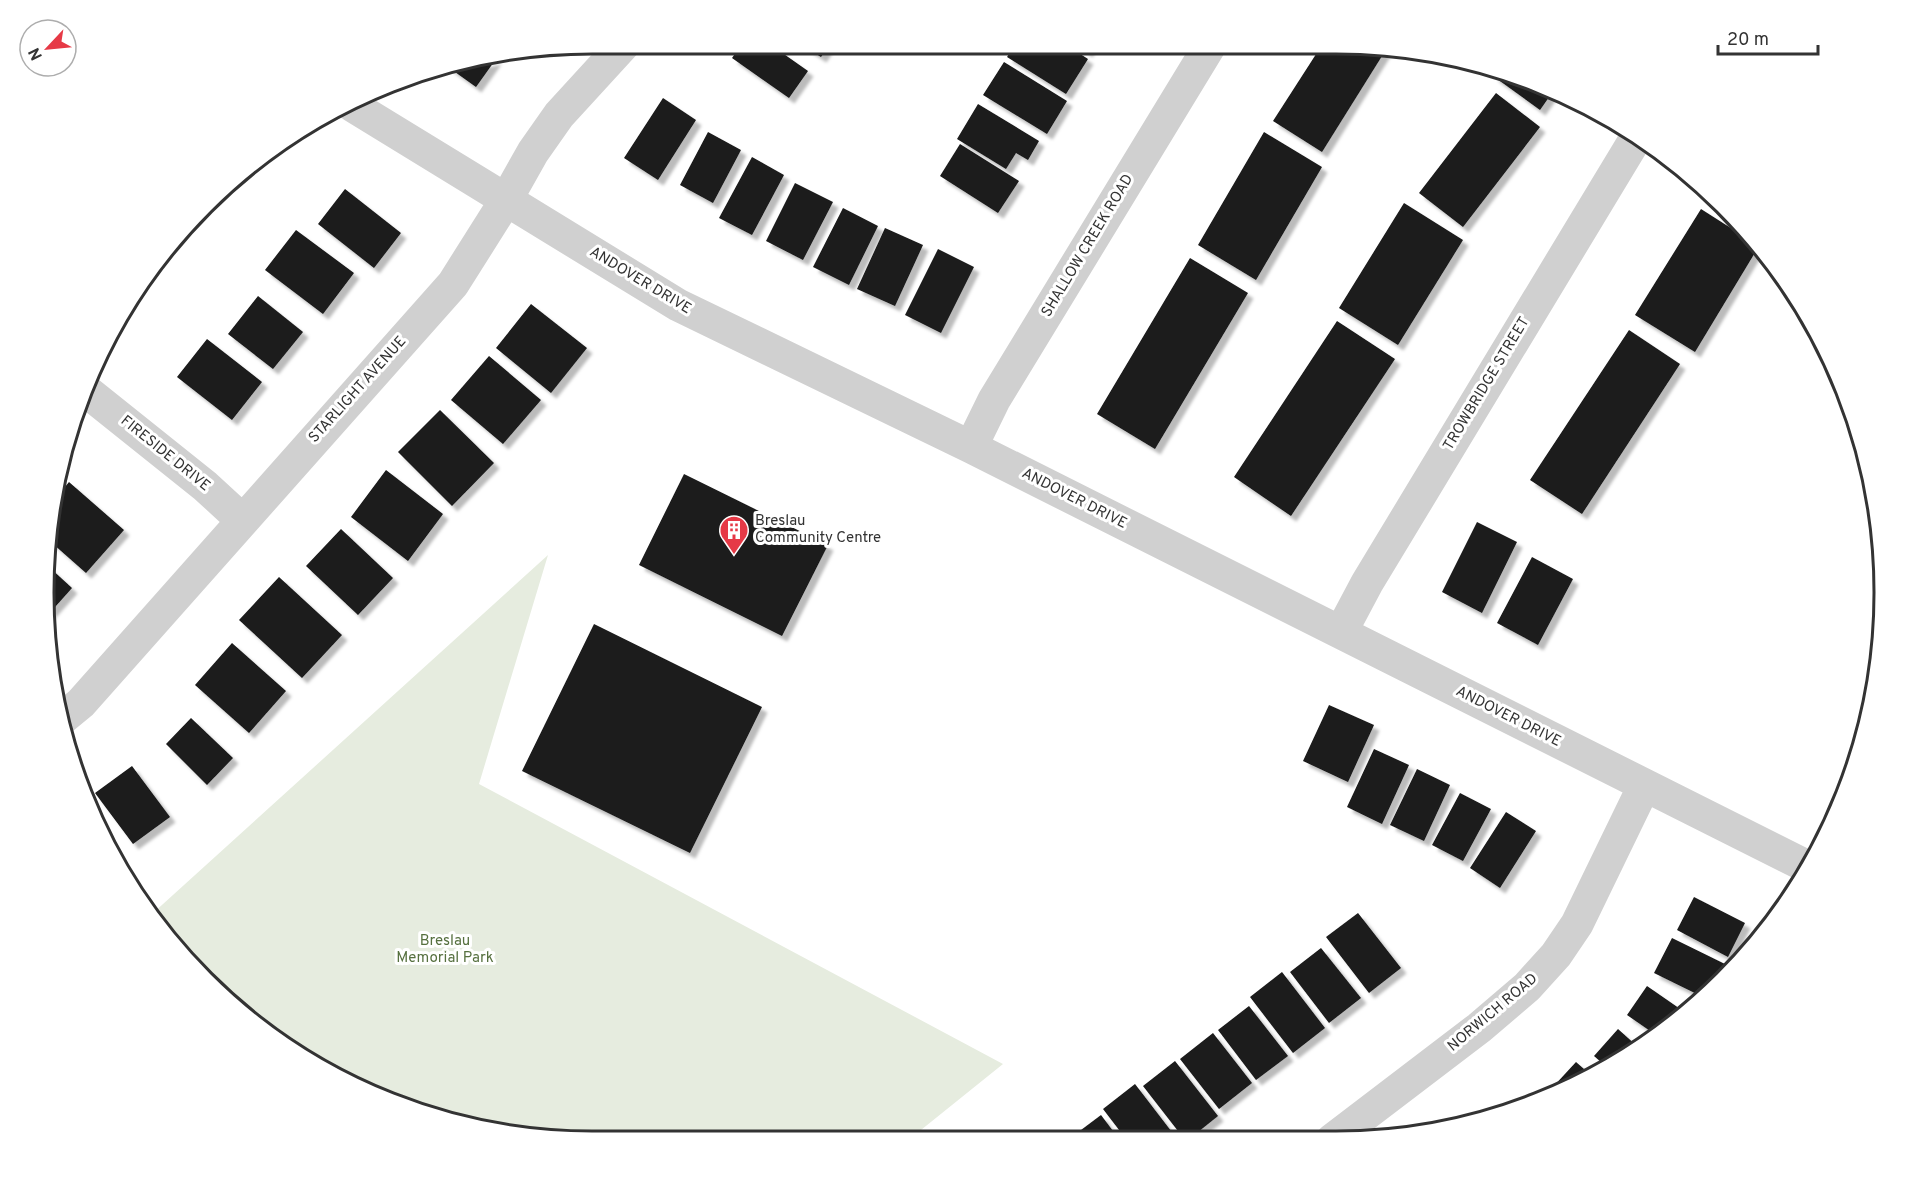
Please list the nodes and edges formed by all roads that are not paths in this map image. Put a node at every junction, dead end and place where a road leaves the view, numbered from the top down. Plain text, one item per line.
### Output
1 (615, 54) edge
2 (1205, 54) edge
3 (357, 109) edge
4 (1633, 144) edge
5 (506, 200) junction
6 (92, 395) edge
7 (971, 447) junction
8 (242, 520) junction
9 (1341, 632) junction
10 (68, 714) edge
11 (1644, 786) junction
12 (1801, 864) edge
13 (1344, 1131) edge

1 - 5 street, STARLIGHT AVENUE
2 - 7 street, SHALLOW CREEK ROAD
3 - 5 street, ANDOVER DRIVE
4 - 9 street, TROWBRIDGE STREET
5 - 7 street, ANDOVER DRIVE
5 - 8 street, STARLIGHT AVENUE
6 - 8 street, FIRESIDE DRIVE
7 - 9 street, ANDOVER DRIVE
8 - 10 street, STARLIGHT AVENUE
9 - 11 street, ANDOVER DRIVE
11 - 12 street, ANDOVER DRIVE
11 - 13 street, NORWICH ROAD

